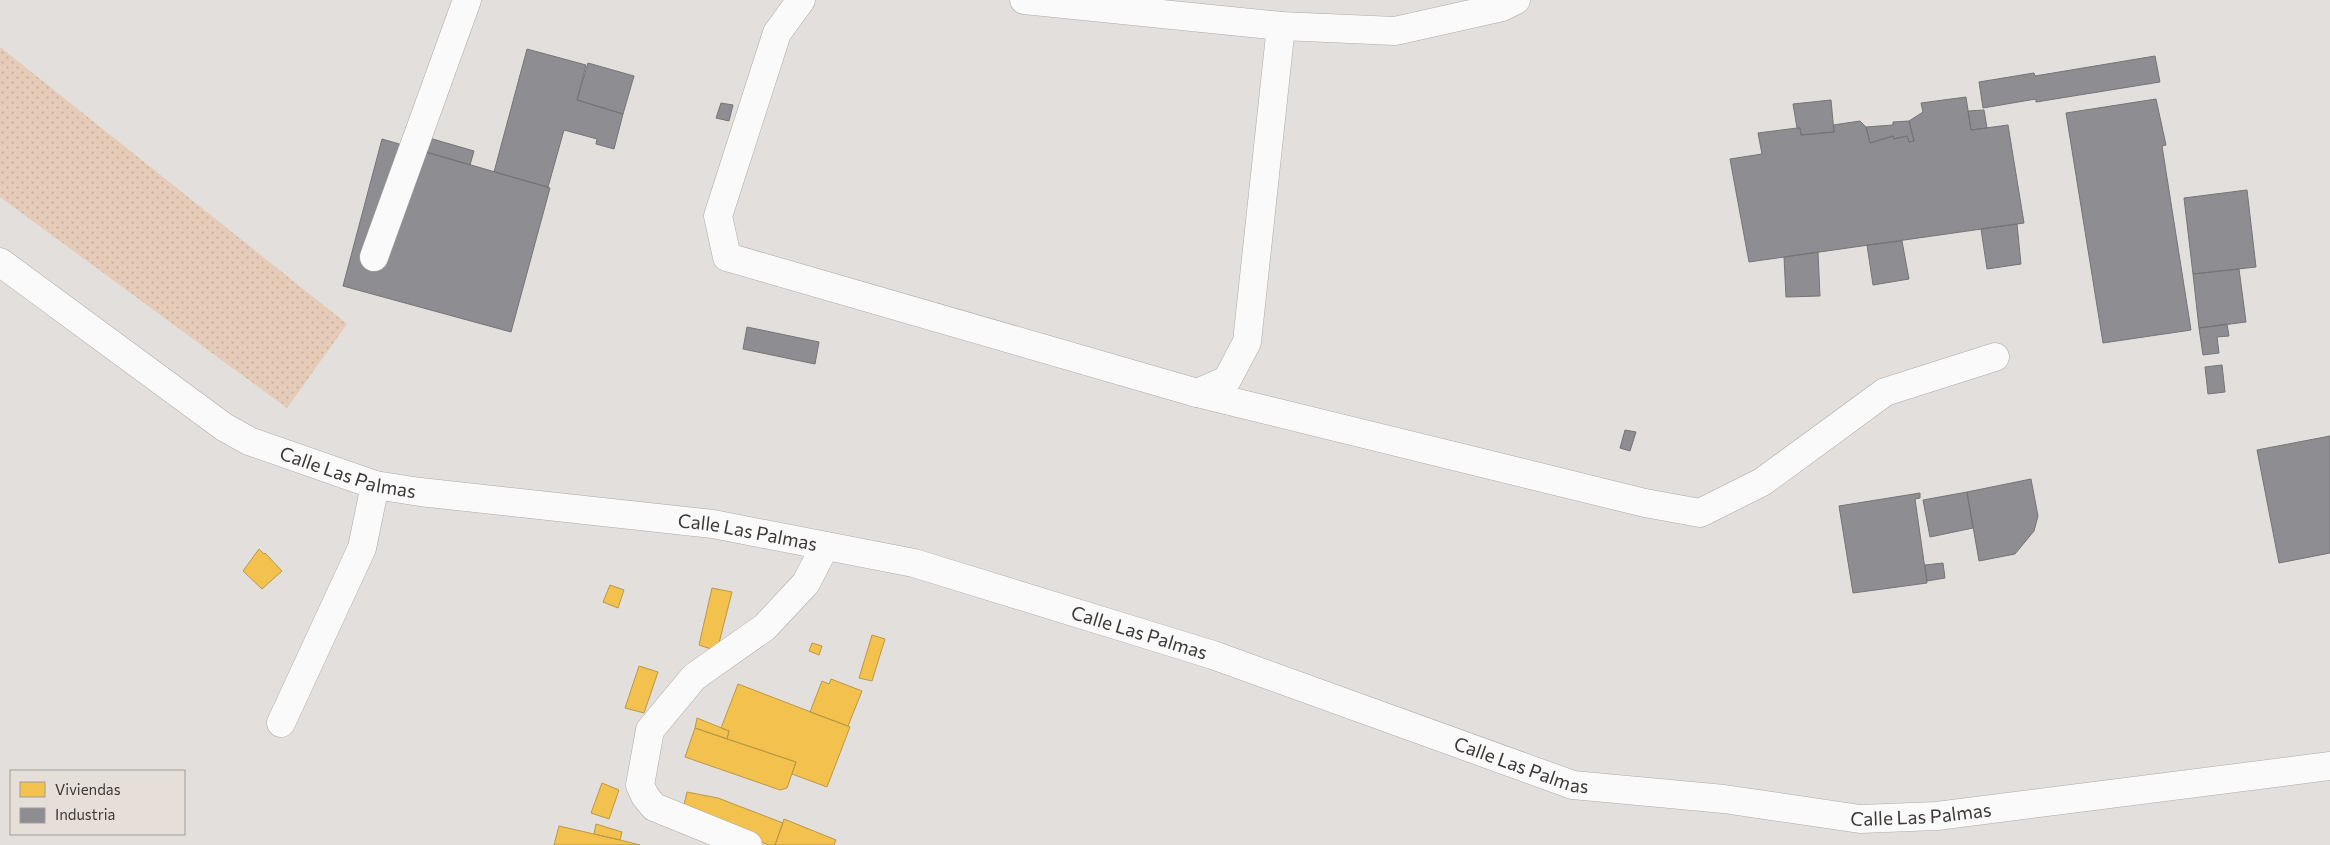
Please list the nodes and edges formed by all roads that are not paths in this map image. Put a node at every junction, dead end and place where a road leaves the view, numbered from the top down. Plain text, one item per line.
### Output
1 (467, 0) edge
2 (801, 0) edge
3 (1024, 0) edge
4 (1516, 0) edge
5 (1281, 26) junction
6 (374, 257) dead end
7 (0, 262) edge
8 (1995, 357) dead end
9 (1197, 393) junction
10 (375, 485) junction
11 (826, 546) junction
12 (281, 723) dead end
13 (2330, 766) edge
14 (748, 845) edge

1 - 6 street
2 - 9 street
3 - 5 street
4 - 5 street
5 - 9 street
7 - 10 street, Calle Las Palmas
8 - 9 street
10 - 11 street, Calle Las Palmas
10 - 12 street
11 - 13 street, Calle Las Palmas
11 - 14 street

